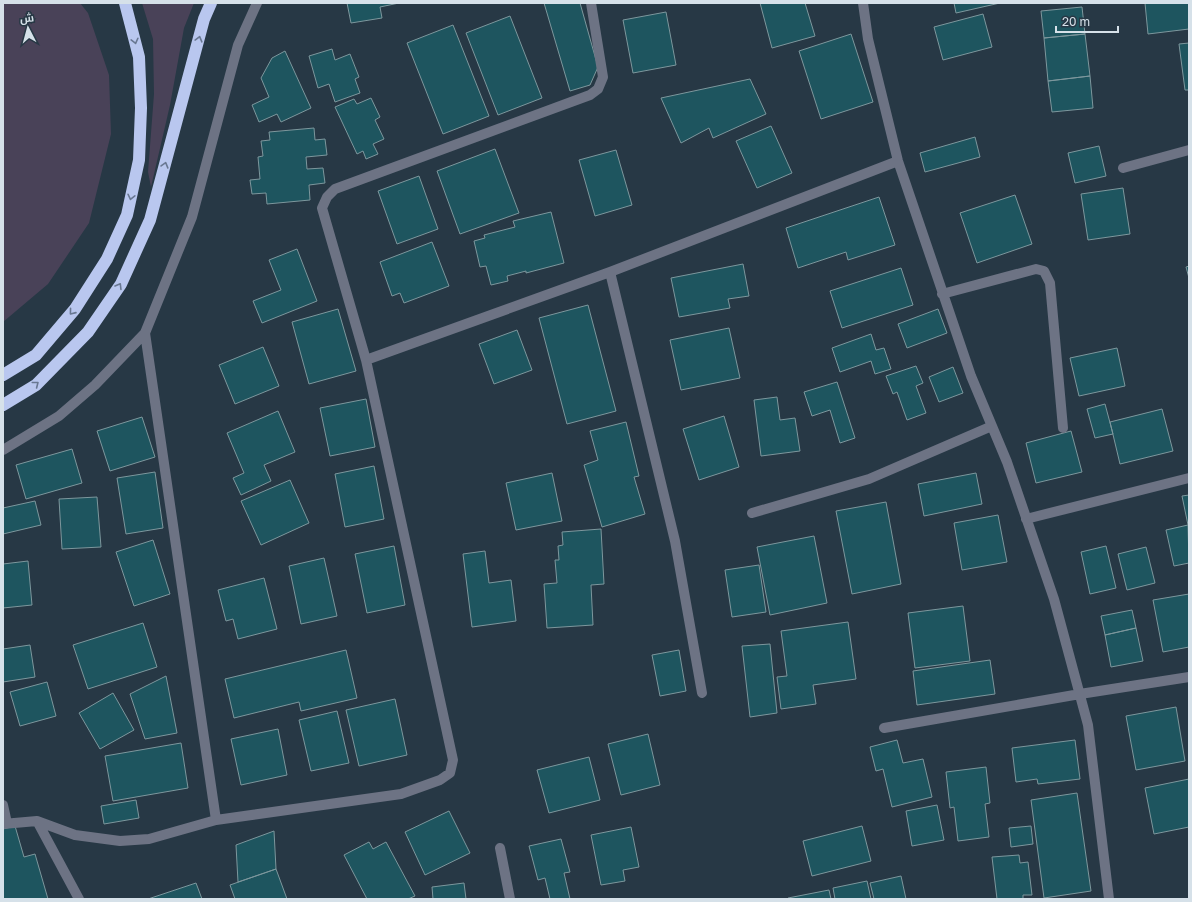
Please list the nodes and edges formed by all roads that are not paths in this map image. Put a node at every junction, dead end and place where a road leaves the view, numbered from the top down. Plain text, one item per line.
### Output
1 (125, 3) edge
2 (211, 3) edge
3 (257, 3) edge
4 (591, 3) edge
5 (863, 3) edge
6 (1189, 150) edge
7 (898, 161) junction
8 (1123, 168) dead end
9 (610, 272) junction
10 (942, 294) junction
11 (145, 333) junction
12 (366, 360) junction
13 (3, 375) edge
14 (3, 405) edge
15 (992, 426) junction
16 (1063, 428) dead end
17 (3, 450) edge
18 (1189, 478) edge
19 (752, 513) dead end
20 (1026, 519) junction
21 (1189, 677) edge
22 (702, 693) dead end
23 (1080, 694) junction
24 (884, 728) dead end
25 (3, 806) edge
26 (216, 820) junction
27 (38, 821) junction
28 (5, 823) edge
29 (500, 848) dead end
30 (79, 899) edge
31 (510, 899) edge
32 (1109, 899) edge

1 -> 13 highway
14 -> 2 highway
3 - 11 street
4 - 12 street
5 - 7 street
6 - 8 street
7 - 9 street
7 - 10 street
9 - 12 street
9 - 22 street
10 - 15 street
10 - 16 street
11 - 17 street
11 - 26 street
12 - 26 street
15 - 19 street
15 - 20 street
18 - 20 street
20 - 23 street
21 - 23 street
23 - 24 street
23 - 32 street
25 - 28 street
26 - 27 street
27 - 28 street
27 - 30 street
29 - 31 street

